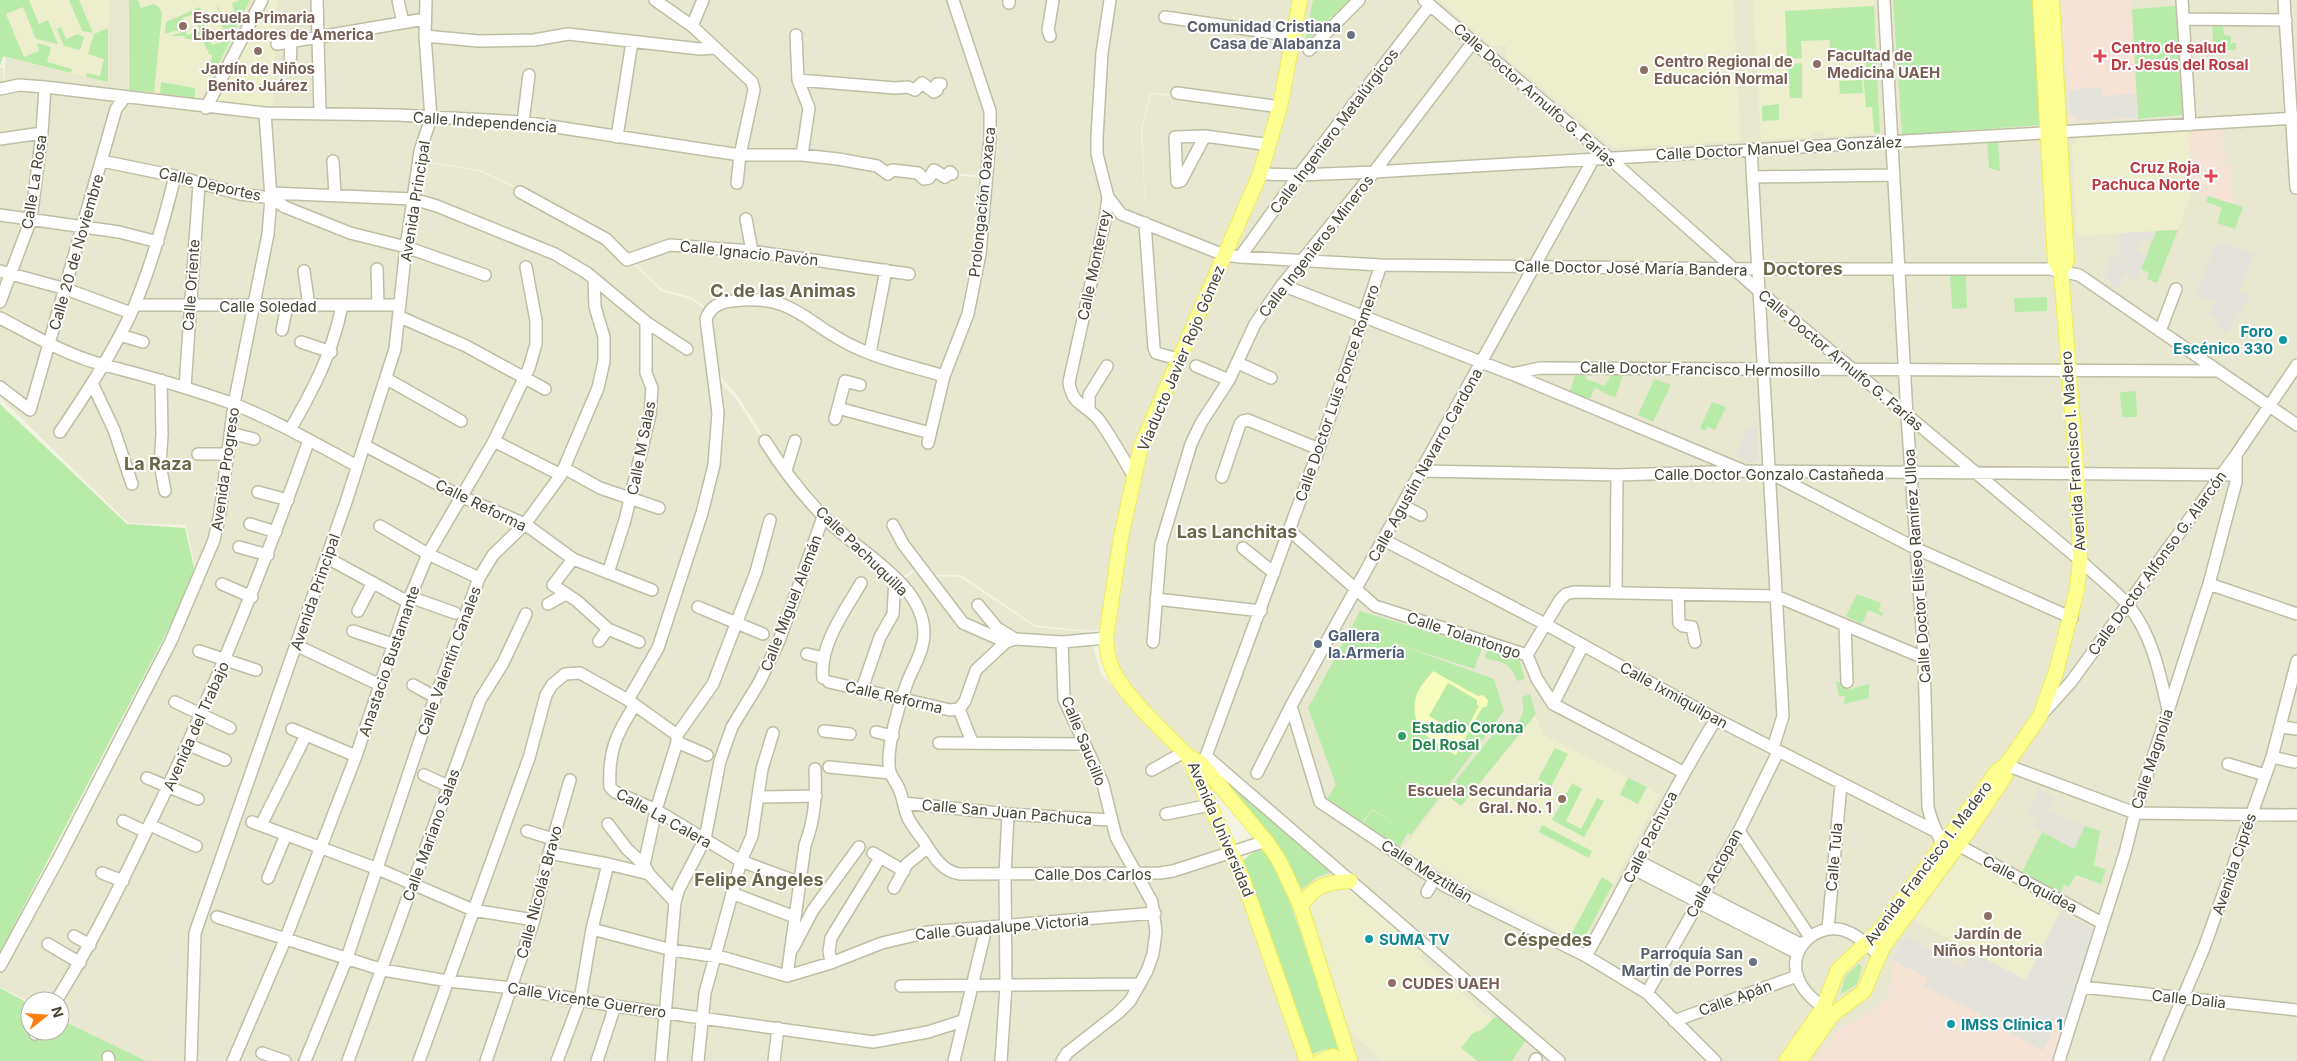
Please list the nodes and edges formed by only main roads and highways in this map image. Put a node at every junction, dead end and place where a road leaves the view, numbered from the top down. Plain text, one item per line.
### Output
1 (1300, 0) edge
2 (2040, 0) edge
3 (2052, 0) edge
4 (2053, 132) junction
5 (1186, 754) joint
6 (1201, 764) junction
7 (1959, 837) junction
8 (1350, 881) road end
9 (1301, 907) junction
10 (1828, 1011) junction
11 (1307, 1061) edge
12 (1320, 1061) edge
13 (1340, 1061) edge
14 (1350, 1061) edge
15 (1786, 1061) edge
16 (1800, 1061) edge

1 - 5 main road, Viaducto Javier Rojo Gómez
2 - 4 main road, Avenida Francisco I. Madero
3 - 4 main road, Avenida Francisco I. Madero
4 - 7 main road, Avenida Francisco I. Madero
5 - 6 main road, Avenida Universidad
6 - 9 main road, Avenida Universidad
6 - 11 main road, Avenida Universidad
7 - 10 main road, Avenida Francisco I. Madero
7 - 10 main road, Avenida Francisco I. Madero
8 - 9 main road
9 - 14 main road, Avenida Universidad
10 - 15 main road, Avenida Francisco I. Madero
10 - 16 main road, Avenida Francisco I. Madero
12 - 13 main road

